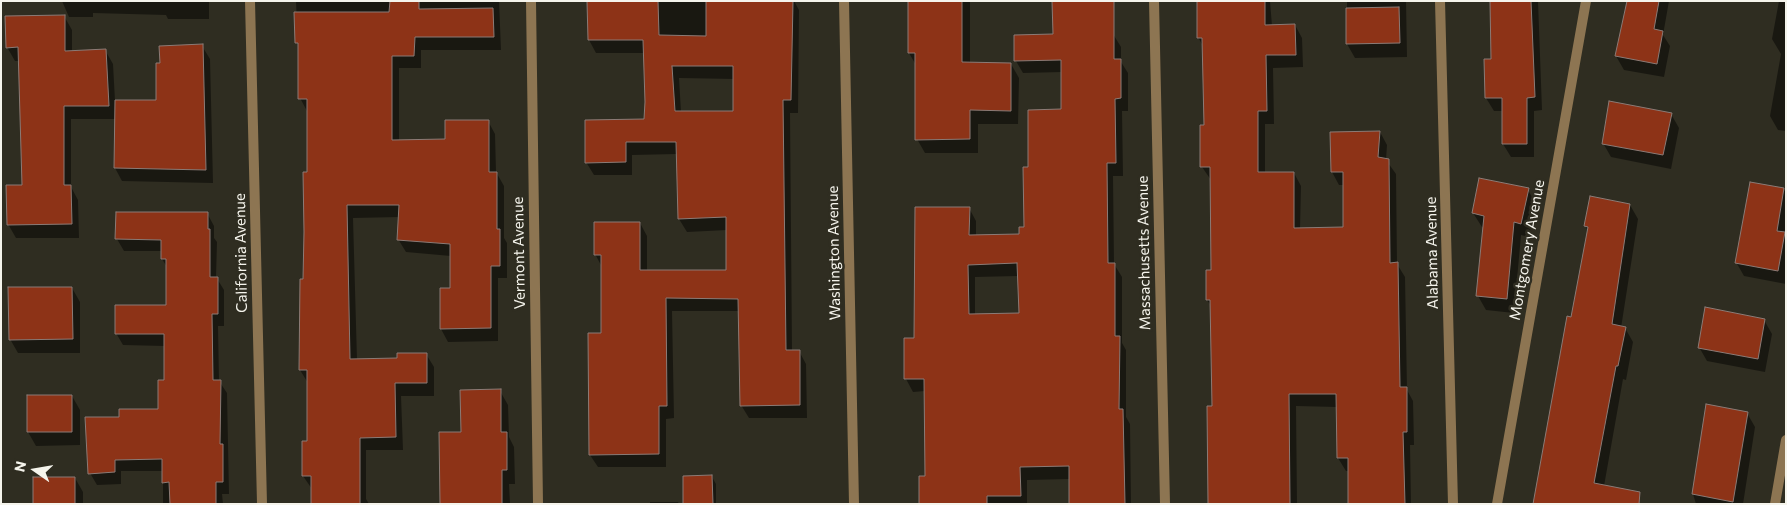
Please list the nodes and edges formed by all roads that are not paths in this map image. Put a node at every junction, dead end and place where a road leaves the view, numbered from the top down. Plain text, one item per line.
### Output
1 (250, 1) edge
2 (531, 1) edge
3 (844, 1) edge
4 (1154, 1) edge
5 (1440, 1) edge
6 (1586, 1) edge
7 (1786, 440) edge
8 (262, 504) edge
9 (538, 504) edge
10 (854, 504) edge
11 (1165, 504) edge
12 (1453, 504) edge
13 (1497, 504) edge
14 (1775, 504) edge

1 - 8 street, California Avenue
2 - 9 street, Vermont Avenue
3 - 10 street, Washington Avenue
4 - 11 street, Massachusetts Avenue
5 - 12 street, Alabama Avenue
6 - 13 street, Montgomery Avenue
7 - 14 street

